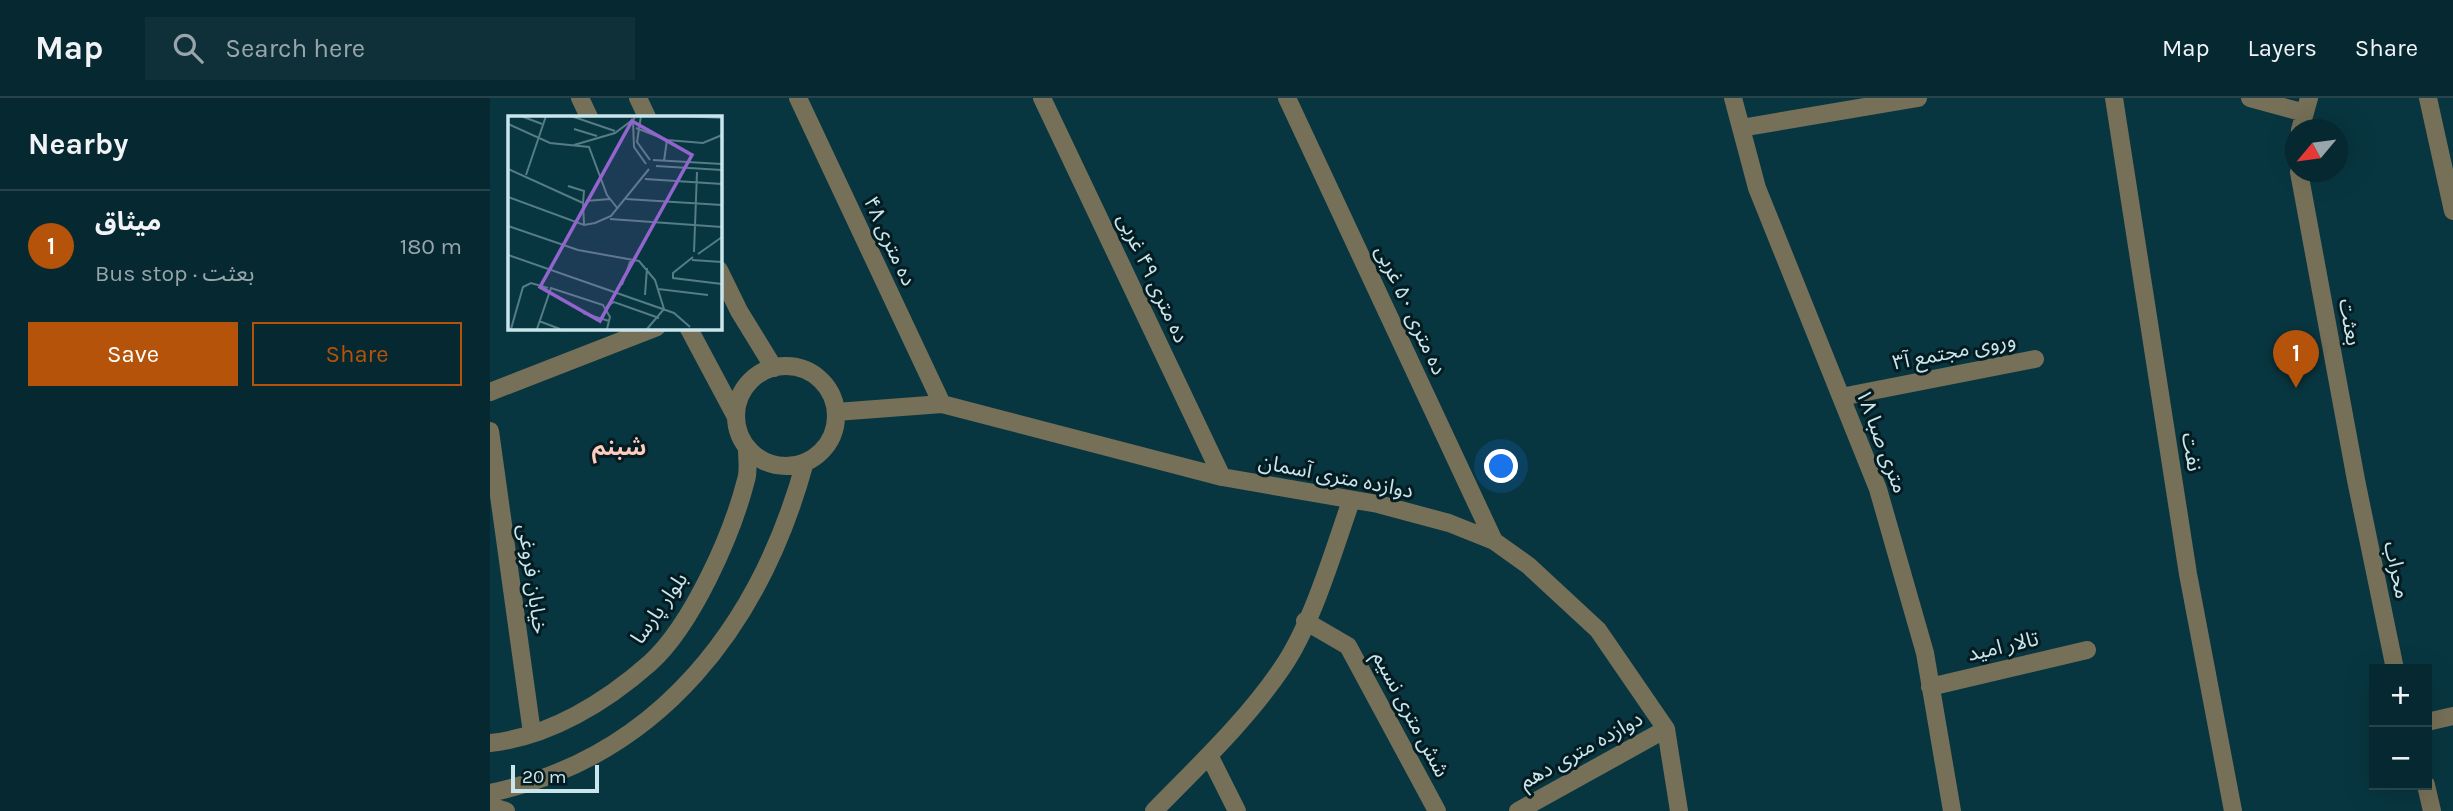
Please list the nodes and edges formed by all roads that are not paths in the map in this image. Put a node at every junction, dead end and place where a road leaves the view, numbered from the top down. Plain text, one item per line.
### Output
1 (580, 98) edge
2 (638, 98) edge
3 (798, 98) edge
4 (1042, 98) edge
5 (1287, 98) edge
6 (1734, 98) edge
7 (1918, 98) edge
8 (2114, 98) edge
9 (2250, 98) edge
10 (2428, 98) edge
11 (2304, 113) edge
12 (589, 116) edge
13 (647, 116) edge
14 (1741, 128) junction
15 (2301, 182) edge
16 (2453, 211) edge
17 (721, 274) edge
18 (652, 329) edge
19 (689, 329) edge
20 (2035, 359) dead end
21 (774, 368) junction
22 (490, 392) edge
23 (1841, 397) junction
24 (942, 404) junction
25 (836, 412) junction
26 (736, 417) junction
27 (490, 431) edge
28 (747, 449) junction
29 (806, 463) junction
30 (1222, 477) junction
31 (2356, 480) joint
32 (1351, 501) junction
33 (1494, 541) junction
34 (1305, 621) junction
35 (2087, 650) dead end
36 (2394, 664) edge
37 (1930, 687) junction
38 (2453, 716) edge
39 (2432, 721) edge
40 (1666, 729) junction
41 (532, 733) junction
42 (490, 743) edge
43 (1209, 755) junction
44 (2427, 790) edge
45 (490, 793) edge
46 (490, 806) edge
47 (506, 811) edge
48 (1154, 811) edge
49 (1237, 811) edge
50 (1437, 811) edge
51 (1518, 811) edge
52 (1679, 811) edge
53 (1952, 811) edge
54 (2233, 811) edge
55 (2432, 811) edge

1 - 12 street
2 - 13 street
3 - 24 street, ده متری ۴۸
4 - 30 street, ده متری ۴۹ غربی
5 - 33 street, ده متری ۵۰ غربی
6 - 14 street, متری صبا ۱۸
7 - 14 street
8 - 54 street, نفت
9 - 11 street
10 - 16 street
14 - 23 street, متری صبا ۱۸
15 - 31 street, بعثت
17 - 21 street
18 - 22 street
19 - 26 street
20 - 23 street, وروی مجتمع آ۳
21 - 25 street
21 - 26 street
23 - 37 street, متری صبا ۱۸
24 - 25 street, دوازده متری آسمان
24 - 30 street, دوازده متری آسمان
25 - 29 street
26 - 28 street
27 - 41 street, خیابان فروغی
28 - 29 street
28 - 41 street, بلوار پارسا
29 - 45 street
30 - 32 street, دوازده متری آسمان
31 - 36 street, محراب
32 - 33 street, دوازده متری آسمان
32 - 34 street
33 - 40 street, دوازده متری آسمان
34 - 43 street
34 - 50 street, شش متری نسیم
35 - 37 street, تالار امید
37 - 53 street, متری صبا ۱۸
38 - 39 street
40 - 51 street, دوازده متری دهم
40 - 52 street, دوازده متری آسمان
41 - 42 street, بلوار پارسا
43 - 48 street
43 - 49 street
44 - 55 street
46 - 47 street

